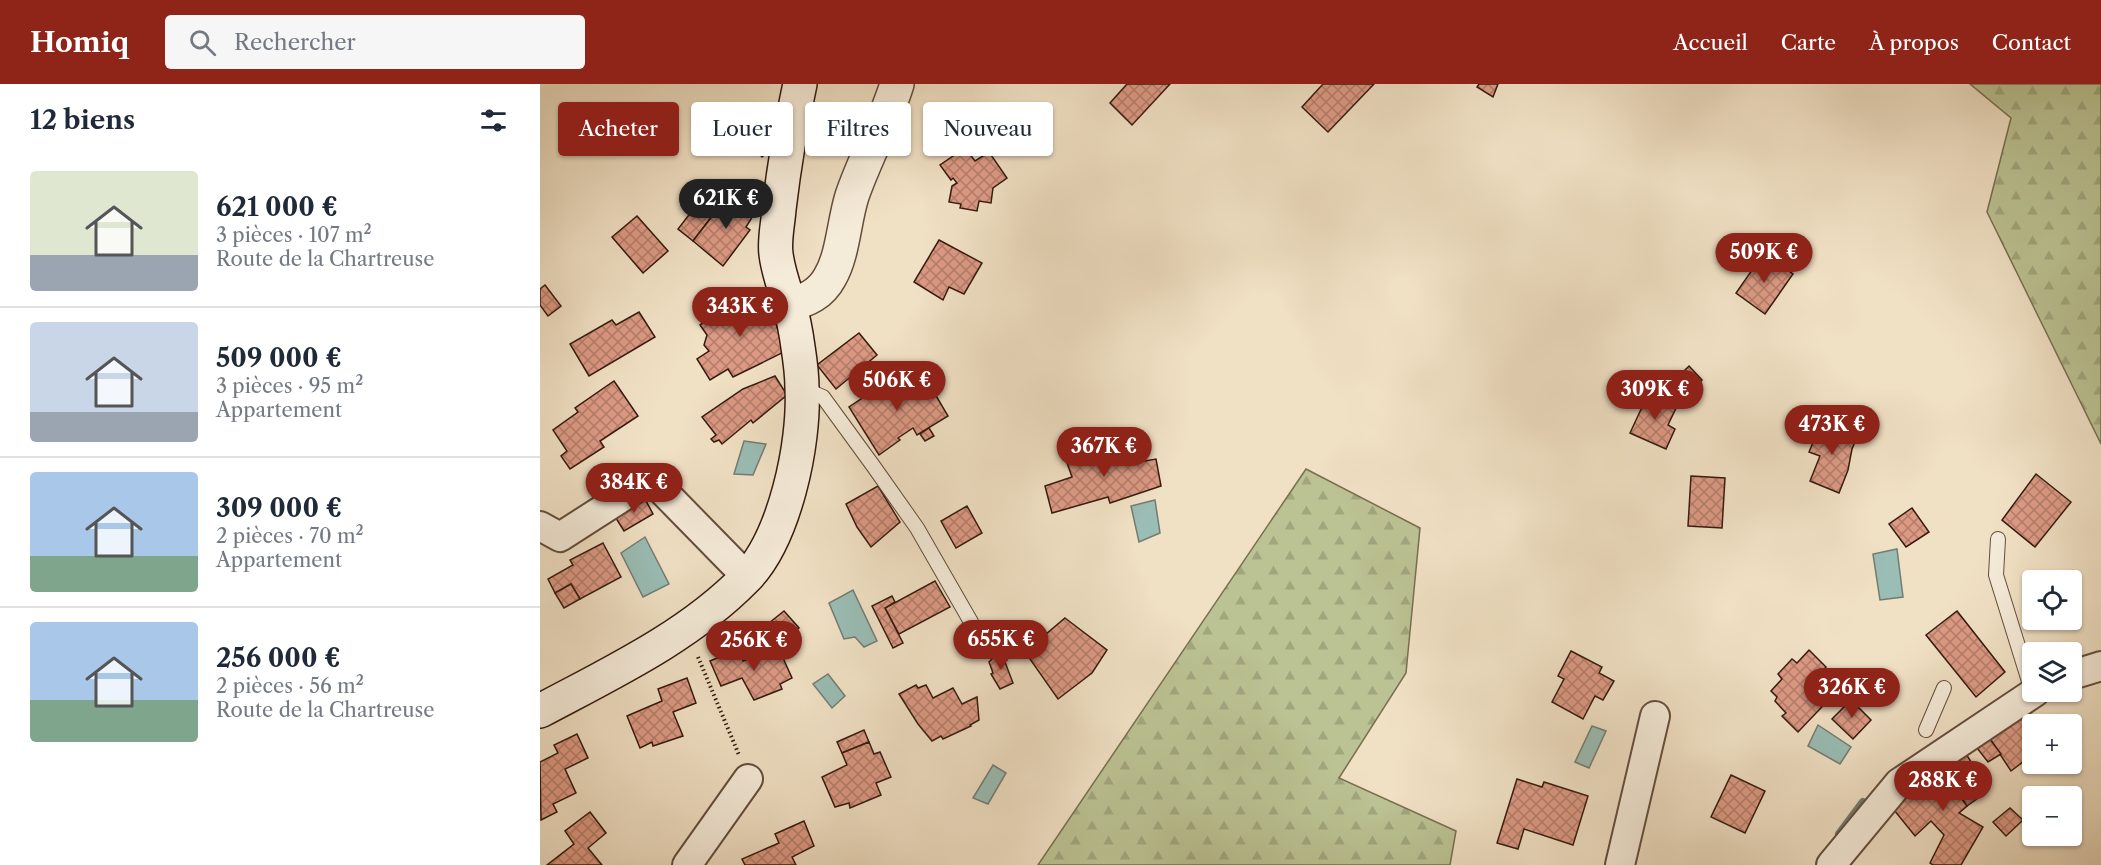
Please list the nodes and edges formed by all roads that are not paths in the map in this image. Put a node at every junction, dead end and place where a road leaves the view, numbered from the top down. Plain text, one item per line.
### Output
1 (800, 84) edge
2 (897, 84) edge
3 (789, 305) junction
4 (802, 388) junction
5 (540, 526) edge
6 (1998, 539) dead end
7 (747, 578) junction
8 (971, 622) dead end
9 (2022, 657) edge
10 (2101, 666) edge
11 (2082, 672) edge
12 (1944, 688) dead end
13 (2022, 699) edge
14 (540, 711) edge
15 (1655, 716) dead end
16 (1926, 730) dead end
17 (748, 779) road end
18 (687, 865) edge
19 (1620, 865) edge
20 (1831, 865) edge

1 - 3 main road
2 - 3 main road
3 - 4 main road
4 - 7 main road
4 - 8 lane
5 - 7 street
6 - 9 lane
7 - 14 main road
10 - 11 street
12 - 16 lane
13 - 20 street
15 - 19 street
17 - 18 street

